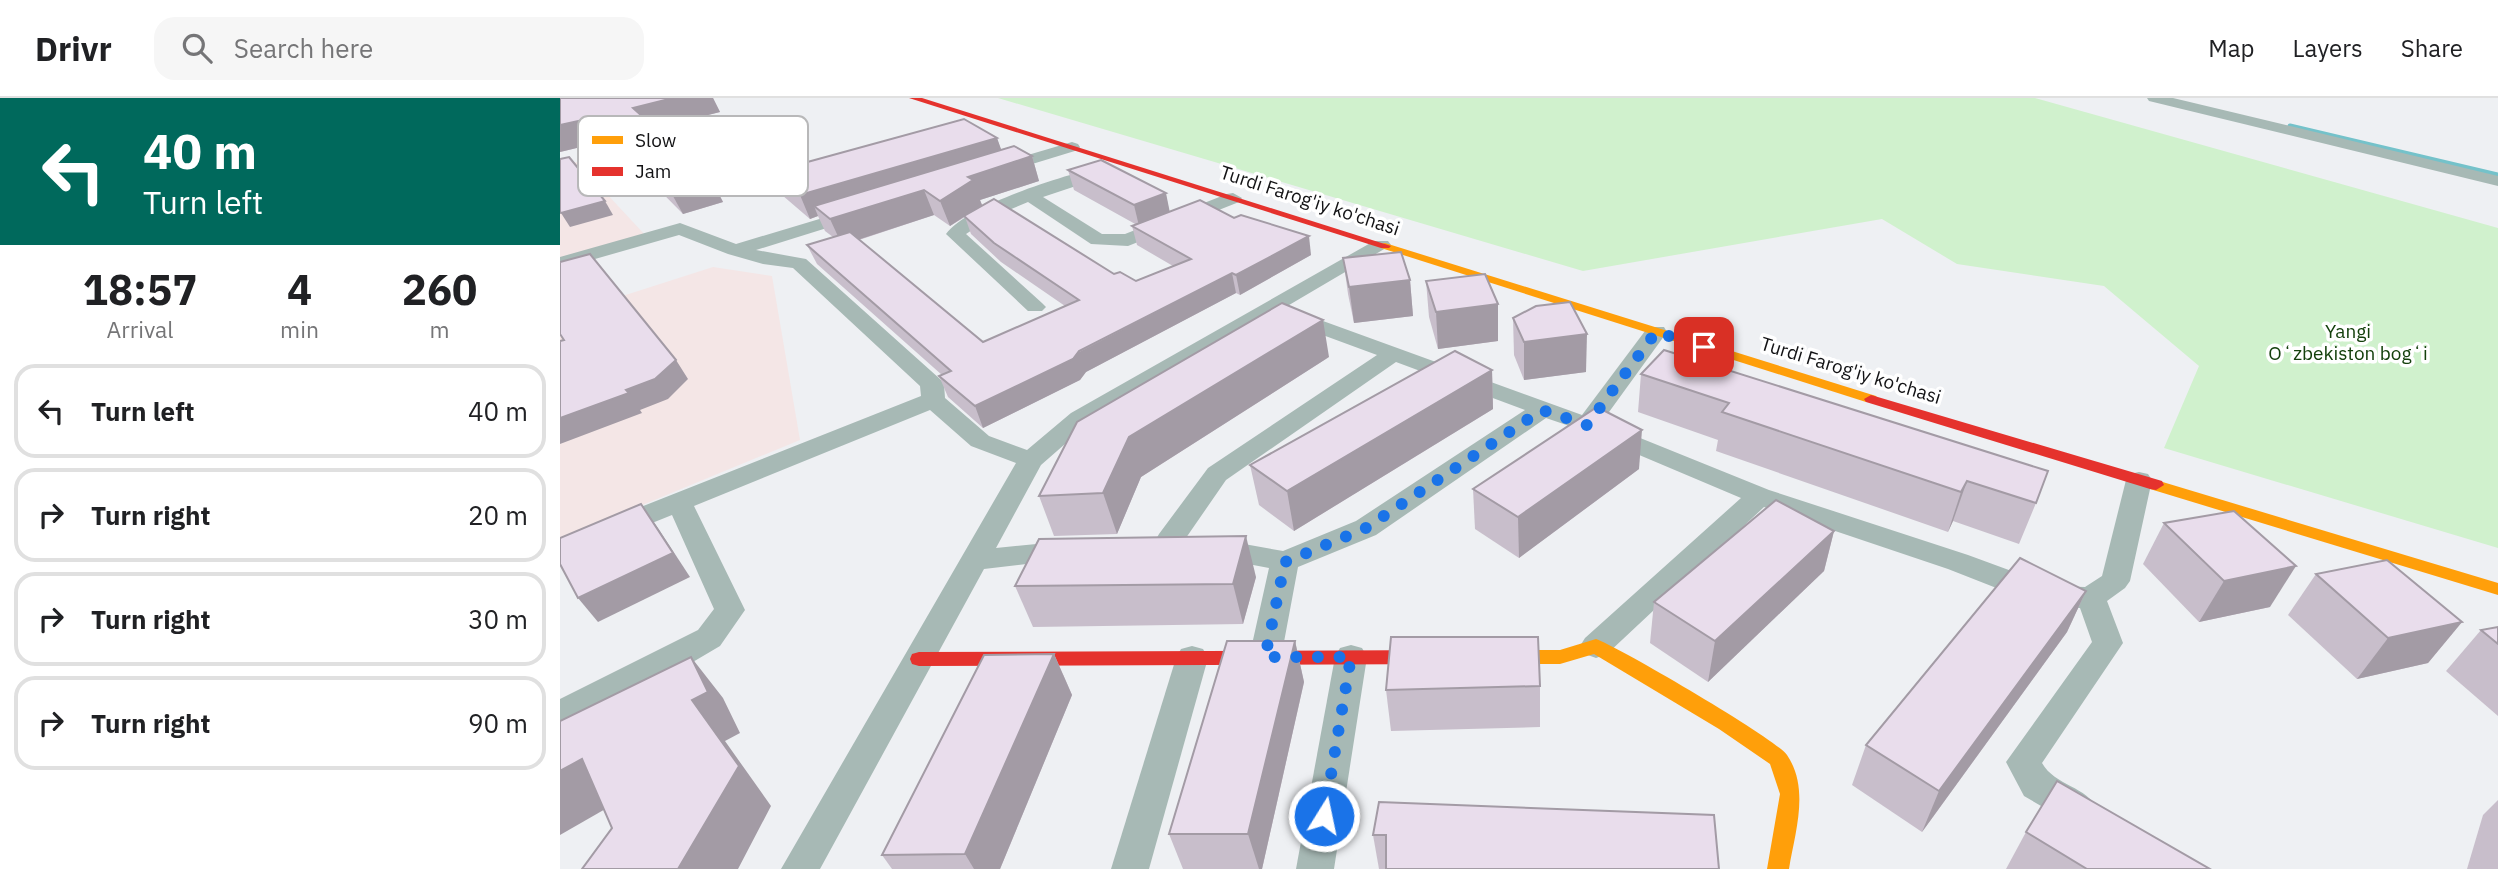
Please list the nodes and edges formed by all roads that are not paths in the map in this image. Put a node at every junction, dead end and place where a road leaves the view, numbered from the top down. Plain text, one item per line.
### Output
1 (913, 98) edge
2 (2154, 98) edge
3 (1072, 147) junction
4 (1126, 164) junction
5 (982, 174) edge
6 (2498, 181) edge
7 (1030, 196) junction
8 (1233, 198) junction
9 (880, 206) edge
10 (816, 225) junction
11 (1381, 245) junction
12 (735, 250) junction
13 (799, 263) junction
14 (560, 264) edge
15 (1035, 307) dead end
16 (1272, 308) junction
17 (1656, 332) junction
18 (1393, 354) junction
19 (933, 400) junction
20 (1542, 410) junction
21 (1587, 425) junction
22 (1031, 460) junction
23 (2138, 480) junction
24 (1760, 496) junction
25 (680, 502) junction
26 (1169, 541) junction
27 (1141, 544) edge
28 (1099, 548) edge
29 (560, 550) edge
30 (974, 560) junction
31 (1285, 562) junction
32 (2498, 589) edge
33 (2091, 598) junction
34 (1596, 646) junction
35 (1265, 657) junction
36 (1351, 657) junction
37 (1192, 658) junction
38 (919, 659) junction
39 (560, 714) edge
40 (2108, 827) edge
41 (800, 869) edge
42 (1130, 869) edge
43 (1315, 869) edge
44 (1778, 869) edge

1 - 3 main road, Turdi Farog'iy ko'chasi
2 - 6 street
3 - 4 main road, Turdi Farog'iy ko'chasi
3 - 5 street
4 - 7 street
4 - 8 main road, Turdi Farog'iy ko'chasi
7 - 8 street
7 - 15 street
8 - 11 main road, Turdi Farog'iy ko'chasi
9 - 10 street
10 - 12 street
10 - 13 street
11 - 16 street
11 - 17 main road, Turdi Farog'iy ko'chasi
12 - 13 street
12 - 14 street
13 - 19 street
16 - 18 street
16 - 22 street
17 - 21 street
17 - 23 main road, Turdi Farog'iy ko'chasi
18 - 20 street
18 - 26 street
19 - 22 street
19 - 25 street
20 - 21 street
20 - 31 street
21 - 24 street
22 - 30 street
23 - 32 main road, Turdi Farog'iy ko'chasi
23 - 33 street
24 - 33 street
24 - 34 street
25 - 29 street
25 - 39 street
26 - 27 street
26 - 31 street
28 - 30 street
30 - 38 street
31 - 35 street
33 - 40 street
34 - 36 main road
34 - 44 main road
35 - 36 main road
35 - 37 main road
36 - 43 street
37 - 38 main road
37 - 42 street
38 - 41 street

